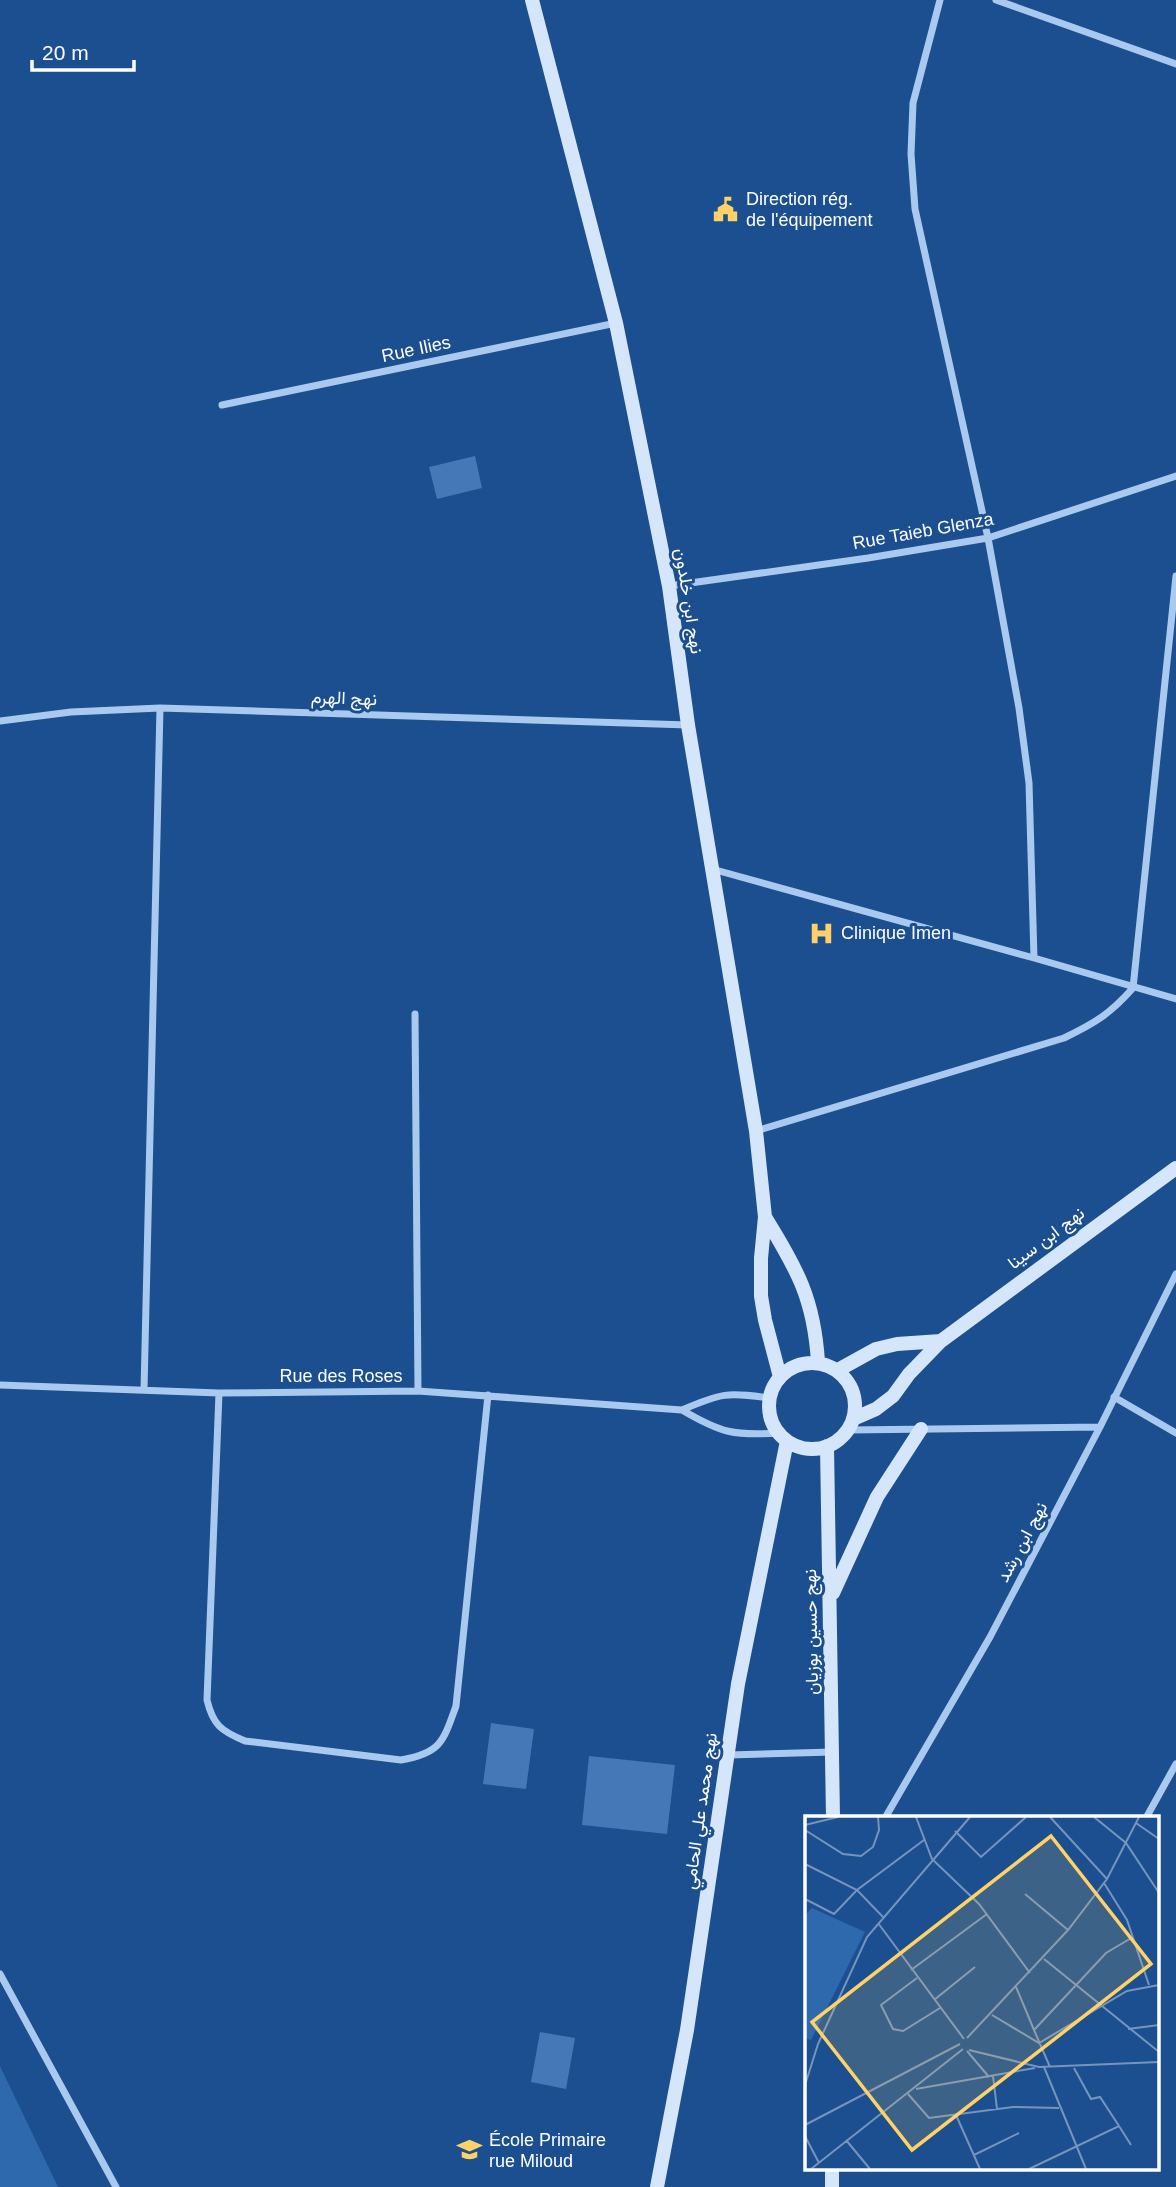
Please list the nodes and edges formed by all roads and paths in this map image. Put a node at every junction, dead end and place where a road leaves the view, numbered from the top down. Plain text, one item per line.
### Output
1 (531, 0) edge
2 (940, 0) edge
3 (996, 0) edge
4 (1176, 64) edge
5 (616, 323) junction
6 (222, 405) dead end
7 (1176, 476) edge
8 (988, 538) junction
9 (1176, 576) edge
10 (669, 586) junction
11 (160, 708) junction
12 (0, 721) edge
13 (688, 725) junction
14 (712, 869) junction
15 (1034, 958) junction
16 (1133, 988) junction
17 (1176, 999) edge
18 (415, 1014) dead end
19 (756, 1131) junction
20 (1176, 1168) edge
21 (765, 1217) junction
22 (1176, 1274) edge
23 (941, 1341) junction
24 (818, 1362) junction
25 (838, 1370) junction
26 (780, 1377) junction
27 (0, 1385) edge
28 (144, 1390) junction
29 (418, 1391) junction
30 (219, 1393) junction
31 (488, 1395) junction
32 (1114, 1397) junction
33 (769, 1398) junction
34 (682, 1410) junction
35 (851, 1424) junction
36 (1101, 1427) junction
37 (921, 1429) junction
38 (1176, 1433) edge
39 (783, 1437) junction
40 (827, 1446) junction
41 (830, 1597) junction
42 (832, 1752) junction
43 (728, 1755) junction
44 (1176, 1764) edge
45 (1167, 1781) junction
46 (1176, 1783) edge
47 (833, 1816) edge
48 (886, 1816) edge
49 (1147, 1816) edge
50 (0, 1974) edge
51 (116, 2187) edge
52 (657, 2187) edge

1 - 5 street, نهج ابن خلدون
2 - 8 street
3 - 4 street
5 - 6 street, Rue Ilies
5 - 10 street, نهج ابن خلدون
7 - 8 street, Rue Taieb Glenza
8 - 10 street, Rue Taieb Glenza
8 - 15 street
9 - 16 street
10 - 13 street, نهج ابن خلدون
11 - 12 street, نهج الهرم
11 - 13 street, نهج الهرم
11 - 28 street
13 - 14 street, نهج ابن خلدون
14 - 15 street
14 - 19 street, نهج ابن خلدون
15 - 16 street
16 - 17 street
16 - 19 street
18 - 29 street
19 - 21 street, نهج ابن خلدون
20 - 23 street, نهج ابن سينا
21 - 24 street, نهج ابن خلدون
21 - 26 street, نهج ابن خلدون
22 - 32 street, نهج ابن رشد
23 - 25 street
23 - 35 street, نهج ابن سينا
24 - 25 street
24 - 26 street
25 - 35 street
26 - 33 street
27 - 28 street, Rue des Roses
28 - 30 street, Rue des Roses
29 - 30 street, Rue des Roses
29 - 31 street, Rue des Roses
30 - 31 street
31 - 34 street, Rue des Roses
32 - 36 street, نهج ابن رشد
32 - 38 street
33 - 34 street, Rue des Roses
33 - 39 street
34 - 39 street, Rue des Roses
35 - 37 street
35 - 40 street
36 - 37 street
36 - 48 street, نهج ابن رشد
37 - 41 street
39 - 40 street
39 - 43 street, نهج محمد علي الحامي
40 - 41 street, نهج حسين بوزيان
41 - 42 street, نهج حسين بوزيان
42 - 43 street
42 - 47 street, نهج حسين بوزيان
43 - 52 street, نهج محمد علي الحامي
44 - 45 street
45 - 46 street
45 - 49 street
50 - 51 street

